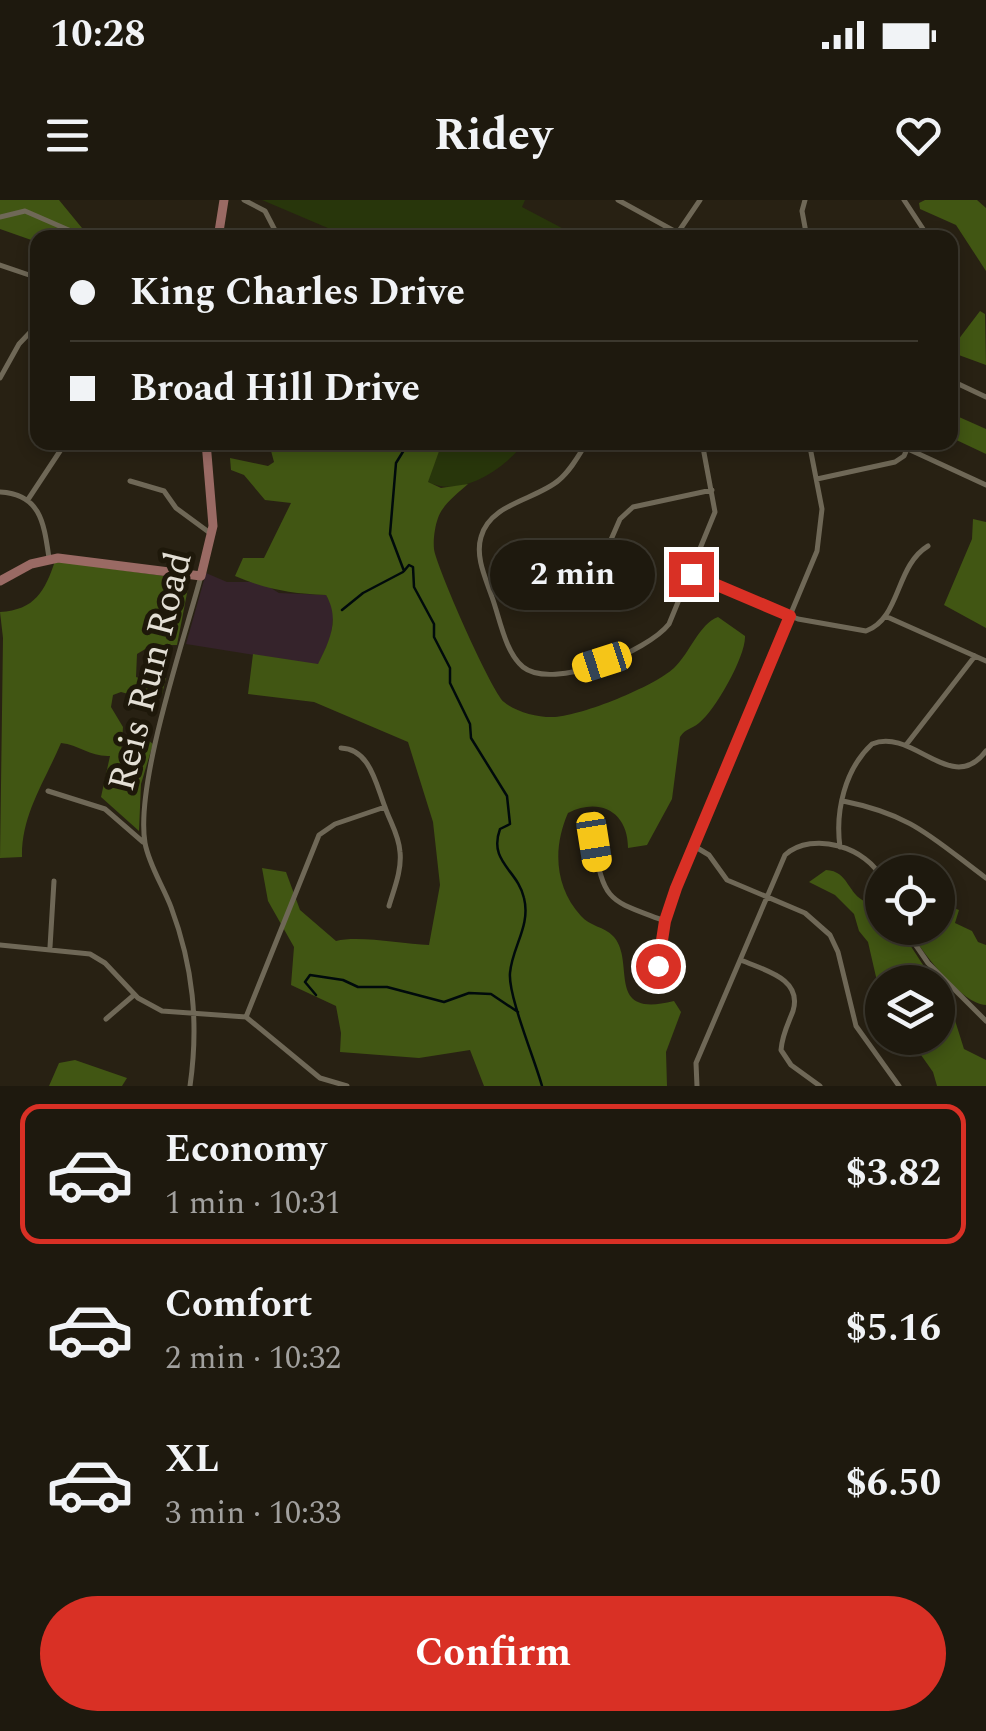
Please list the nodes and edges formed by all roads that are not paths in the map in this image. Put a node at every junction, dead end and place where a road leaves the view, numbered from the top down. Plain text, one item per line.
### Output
1 (224, 200) edge
2 (244, 200) edge
3 (618, 200) edge
4 (700, 200) edge
5 (805, 200) edge
6 (904, 200) edge
7 (0, 217) edge
8 (69, 230) edge
9 (219, 230) edge
10 (275, 230) edge
11 (675, 230) edge
12 (680, 230) edge
13 (806, 230) edge
14 (924, 230) edge
15 (0, 265) edge
16 (30, 275) edge
17 (30, 333) edge
18 (0, 378) edge
19 (958, 384) edge
20 (986, 397) edge
21 (61, 450) edge
22 (207, 450) edge
23 (582, 450) edge
24 (704, 450) edge
25 (811, 450) edge
26 (905, 450) edge
27 (917, 450) edge
28 (817, 479) junction
29 (130, 482) dead end
30 (986, 484) edge
31 (712, 490) junction
32 (0, 492) edge
33 (29, 498) junction
34 (212, 535) junction
35 (928, 546) dead end
36 (49, 558) junction
37 (691, 574) junction
38 (201, 576) junction
39 (582, 578) dead end
40 (0, 581) edge
41 (790, 616) junction
42 (885, 616) junction
43 (975, 656) junction
44 (986, 661) edge
45 (906, 746) junction
46 (341, 748) dead end
47 (986, 751) edge
48 (48, 791) dead end
49 (843, 801) junction
50 (385, 808) junction
51 (594, 842) dead end
52 (145, 844) junction
53 (694, 846) junction
54 (840, 847) junction
55 (865, 856) edge
56 (986, 878) edge
57 (54, 881) dead end
58 (766, 897) junction
59 (389, 906) dead end
60 (665, 921) junction
61 (0, 944) edge
62 (916, 945) edge
63 (50, 947) junction
64 (741, 960) junction
65 (658, 966) dead end
66 (134, 994) junction
67 (195, 1014) junction
68 (246, 1017) junction
69 (106, 1019) dead end
70 (986, 1022) edge
71 (190, 1086) edge
72 (347, 1086) edge
73 (697, 1086) edge
74 (820, 1086) edge
75 (900, 1086) edge

1 - 9 main road
2 - 10 street
3 - 11 street
4 - 12 street
5 - 13 street
6 - 14 street
7 - 8 street
15 - 16 street
17 - 18 street
19 - 20 street
21 - 33 street
22 - 34 main road, Reis Run Road
23 - 37 street
24 - 31 street
25 - 28 street
26 - 28 street
27 - 30 street
28 - 41 street
29 - 34 street
31 - 37 street
31 - 39 street
32 - 33 street
33 - 36 street
34 - 38 main road, Reis Run Road
35 - 42 street
36 - 38 main road
36 - 40 main road
37 - 41 street
38 - 52 street, Reis Run Road
41 - 42 street
41 - 53 street
42 - 43 street
43 - 44 street
43 - 45 street
45 - 47 street
45 - 49 street
46 - 50 street
48 - 52 street
49 - 54 street
49 - 56 street
50 - 59 street
50 - 68 street
51 - 60 street
52 - 67 street, Reis Run Road
53 - 58 street
53 - 60 street
54 - 55 street
54 - 58 street
57 - 63 street
58 - 64 street
58 - 75 street
60 - 65 street
61 - 63 street
62 - 70 street
63 - 66 street
64 - 73 street
64 - 74 street
66 - 67 street
66 - 69 street
67 - 68 street
67 - 71 street, Reis Run Road
68 - 72 street

